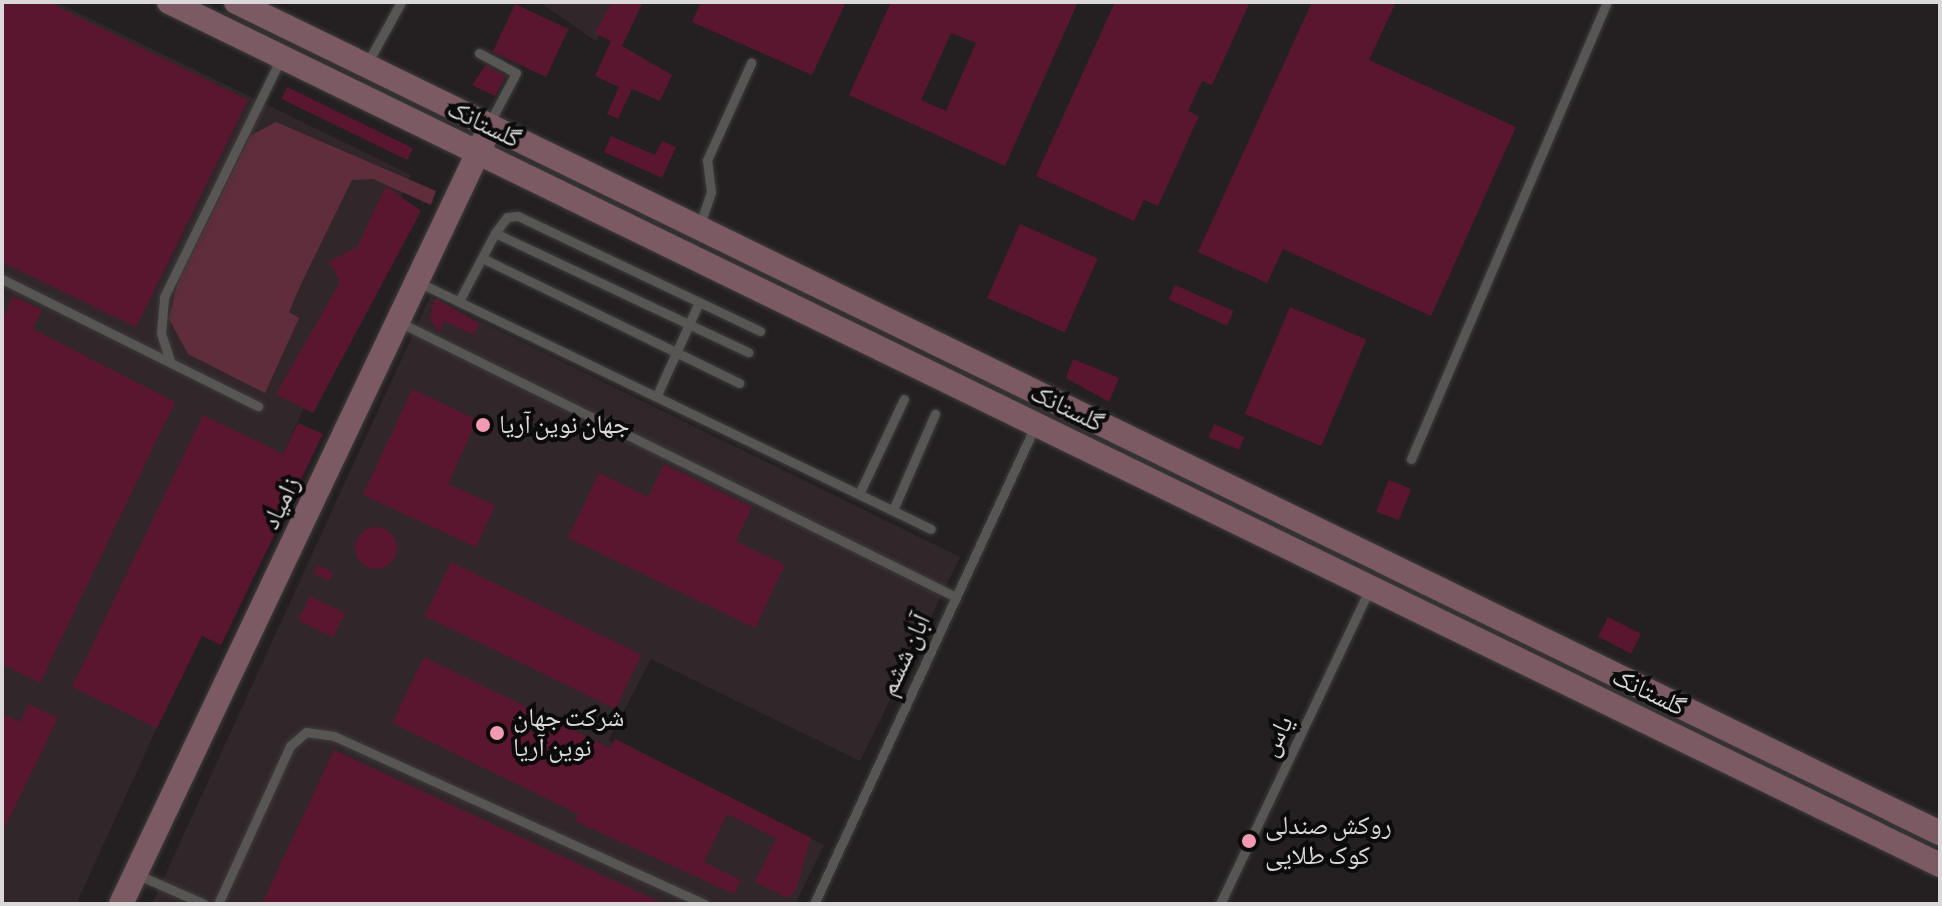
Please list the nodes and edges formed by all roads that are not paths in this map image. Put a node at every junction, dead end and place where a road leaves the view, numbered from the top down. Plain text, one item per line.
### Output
1 (169, 2) edge
2 (236, 2) edge
3 (401, 2) edge
4 (1607, 2) edge
5 (479, 53) dead end
6 (282, 57) junction
7 (751, 63) dead end
8 (366, 65) junction
9 (489, 125) junction
10 (479, 153) junction
11 (699, 227) junction
12 (495, 233) junction
13 (482, 258) junction
14 (2, 279) edge
15 (418, 282) junction
16 (459, 301) junction
17 (699, 302) junction
18 (399, 322) junction
19 (689, 324) junction
20 (760, 331) dead end
21 (748, 352) dead end
22 (676, 353) junction
23 (170, 361) junction
24 (739, 383) dead end
25 (657, 395) junction
26 (904, 399) dead end
27 (258, 406) dead end
28 (935, 414) dead end
29 (1036, 424) junction
30 (1411, 459) dead end
31 (859, 494) junction
32 (893, 510) junction
33 (931, 529) dead end
34 (1371, 587) junction
35 (956, 597) junction
36 (1940, 833) edge
37 (1940, 865) edge
38 (136, 874) junction
39 (121, 904) edge
40 (204, 904) edge
41 (218, 904) edge
42 (705, 904) edge
43 (814, 904) edge
44 (1220, 904) edge

1 - 6 street, گلستانک
2 - 8 street, گلستانک
3 - 8 lane
4 - 30 lane
5 - 9 lane
6 - 10 street, گلستانک
6 - 23 lane
7 - 11 lane
8 - 9 street, گلستانک
9 - 10 street, زامیاد
9 - 11 street, گلستانک
10 - 15 street, زامیاد
10 - 29 street, گلستانک
11 - 36 street, گلستانک
12 - 13 lane
12 - 17 lane
12 - 19 lane
13 - 16 lane
13 - 22 lane
14 - 23 lane
15 - 16 lane
15 - 18 street, زامیاد
16 - 25 lane
17 - 19 lane
17 - 20 lane
18 - 35 lane
18 - 38 street, زامیاد
19 - 21 lane
19 - 22 lane
22 - 24 lane
22 - 25 lane
23 - 27 lane
25 - 31 lane
26 - 31 lane
28 - 32 lane
29 - 34 street, گلستانک
29 - 35 lane, آبان ششم
31 - 32 lane
32 - 33 lane
34 - 37 street, گلستانک
34 - 44 lane, یاس
35 - 43 lane, آبان ششم
38 - 39 street, زامیاد
38 - 40 lane
41 - 42 lane

